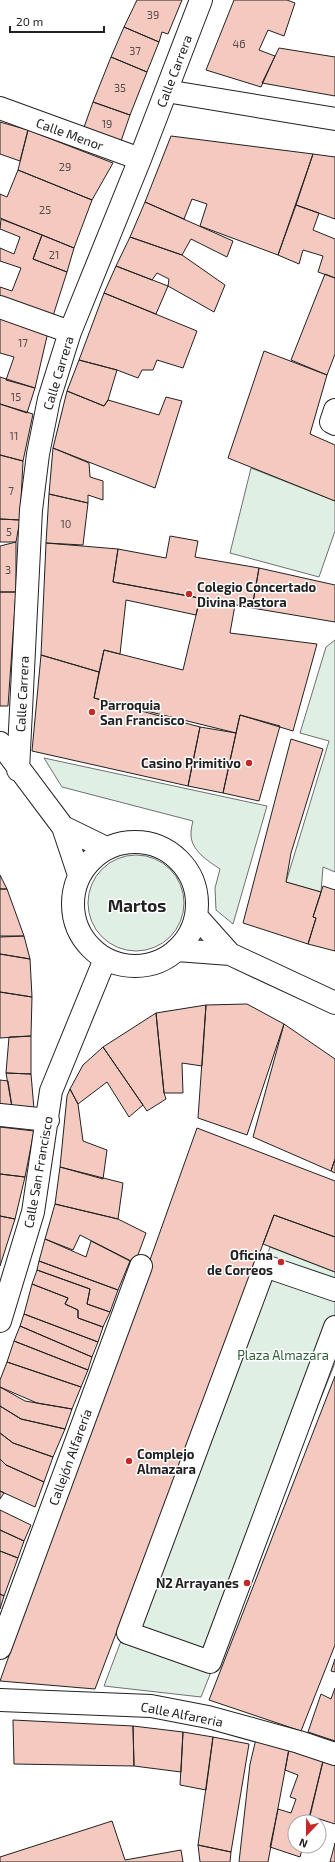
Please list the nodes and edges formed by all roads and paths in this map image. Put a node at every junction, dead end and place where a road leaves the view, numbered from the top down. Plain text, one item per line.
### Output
1 (201, 0) edge
2 (166, 91) junction
3 (0, 108) edge
4 (335, 119) edge
5 (140, 159) junction
6 (0, 306) edge
7 (70, 332) junction
8 (335, 410) edge
9 (335, 424) edge
10 (0, 743) edge
11 (9, 769) edge
12 (63, 827) junction
13 (106, 848) junction
14 (79, 875) junction
15 (196, 917) junction
16 (177, 950) junction
17 (230, 954) junction
18 (105, 959) junction
19 (335, 1003) edge
20 (0, 1115) edge
21 (48, 1120) junction
22 (141, 1266) dead end
23 (335, 1290) edge
24 (0, 1321) edge
25 (335, 1327) edge
26 (0, 1648) edge
27 (0, 1700) edge
28 (335, 1754) edge

1 - 2 street, Calle Carrera
2 - 4 street
2 - 5 street, Calle Carrera
3 - 5 street, Calle Menor
5 - 7 street, Calle Carrera
6 - 7 street
7 - 11 street, Calle Carrera
8 - 9 street
10 - 11 street
11 - 12 street
12 - 13 street
12 - 14 street
13 - 14 street
13 - 15 street
14 - 18 street
15 - 16 street
15 - 17 street
16 - 17 street
16 - 18 street
17 - 19 street
18 - 21 street, Calle San Francisco
20 - 21 street
21 - 24 street, Calle San Francisco
22 - 26 street, Callejón Alfarería
23 - 25 street
27 - 28 street, Calle Alfareria

